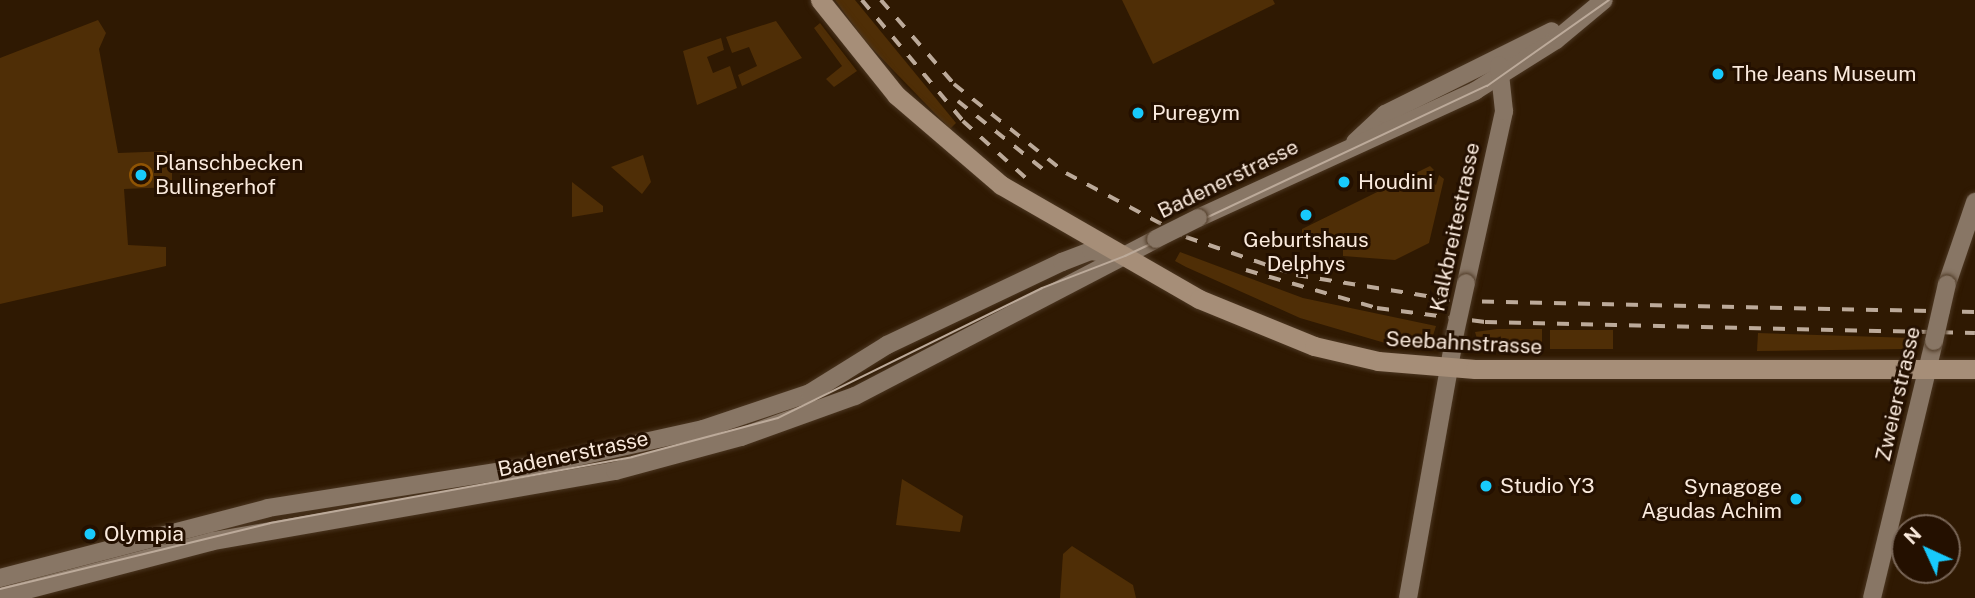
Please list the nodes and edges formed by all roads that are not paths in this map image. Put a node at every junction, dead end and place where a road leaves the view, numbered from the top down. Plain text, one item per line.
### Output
1 (820, 0) edge
2 (1604, 0) edge
3 (1499, 66) junction
4 (1975, 202) edge
5 (1120, 255) junction
6 (1447, 367) junction
7 (1928, 369) junction
8 (1975, 369) edge
9 (0, 578) edge
10 (0, 597) edge
11 (1408, 598) edge
12 (1872, 598) edge

1 - 5 main road, Seebahnstrasse
2 - 3 street, Badenerstrasse
3 - 5 street, Badenerstrasse, bridge
3 - 6 street, Kalkbreitestrasse, bridge
4 - 7 street, Zweierstrasse, bridge
5 - 6 main road, Seebahnstrasse
5 - 9 street, Badenerstrasse
5 - 10 street, Badenerstrasse
6 - 7 main road, Seebahnstrasse
6 - 11 street, Kalkbreitestrasse
7 - 8 main road, Seebahnstrasse
7 - 12 street, Zweierstrasse

